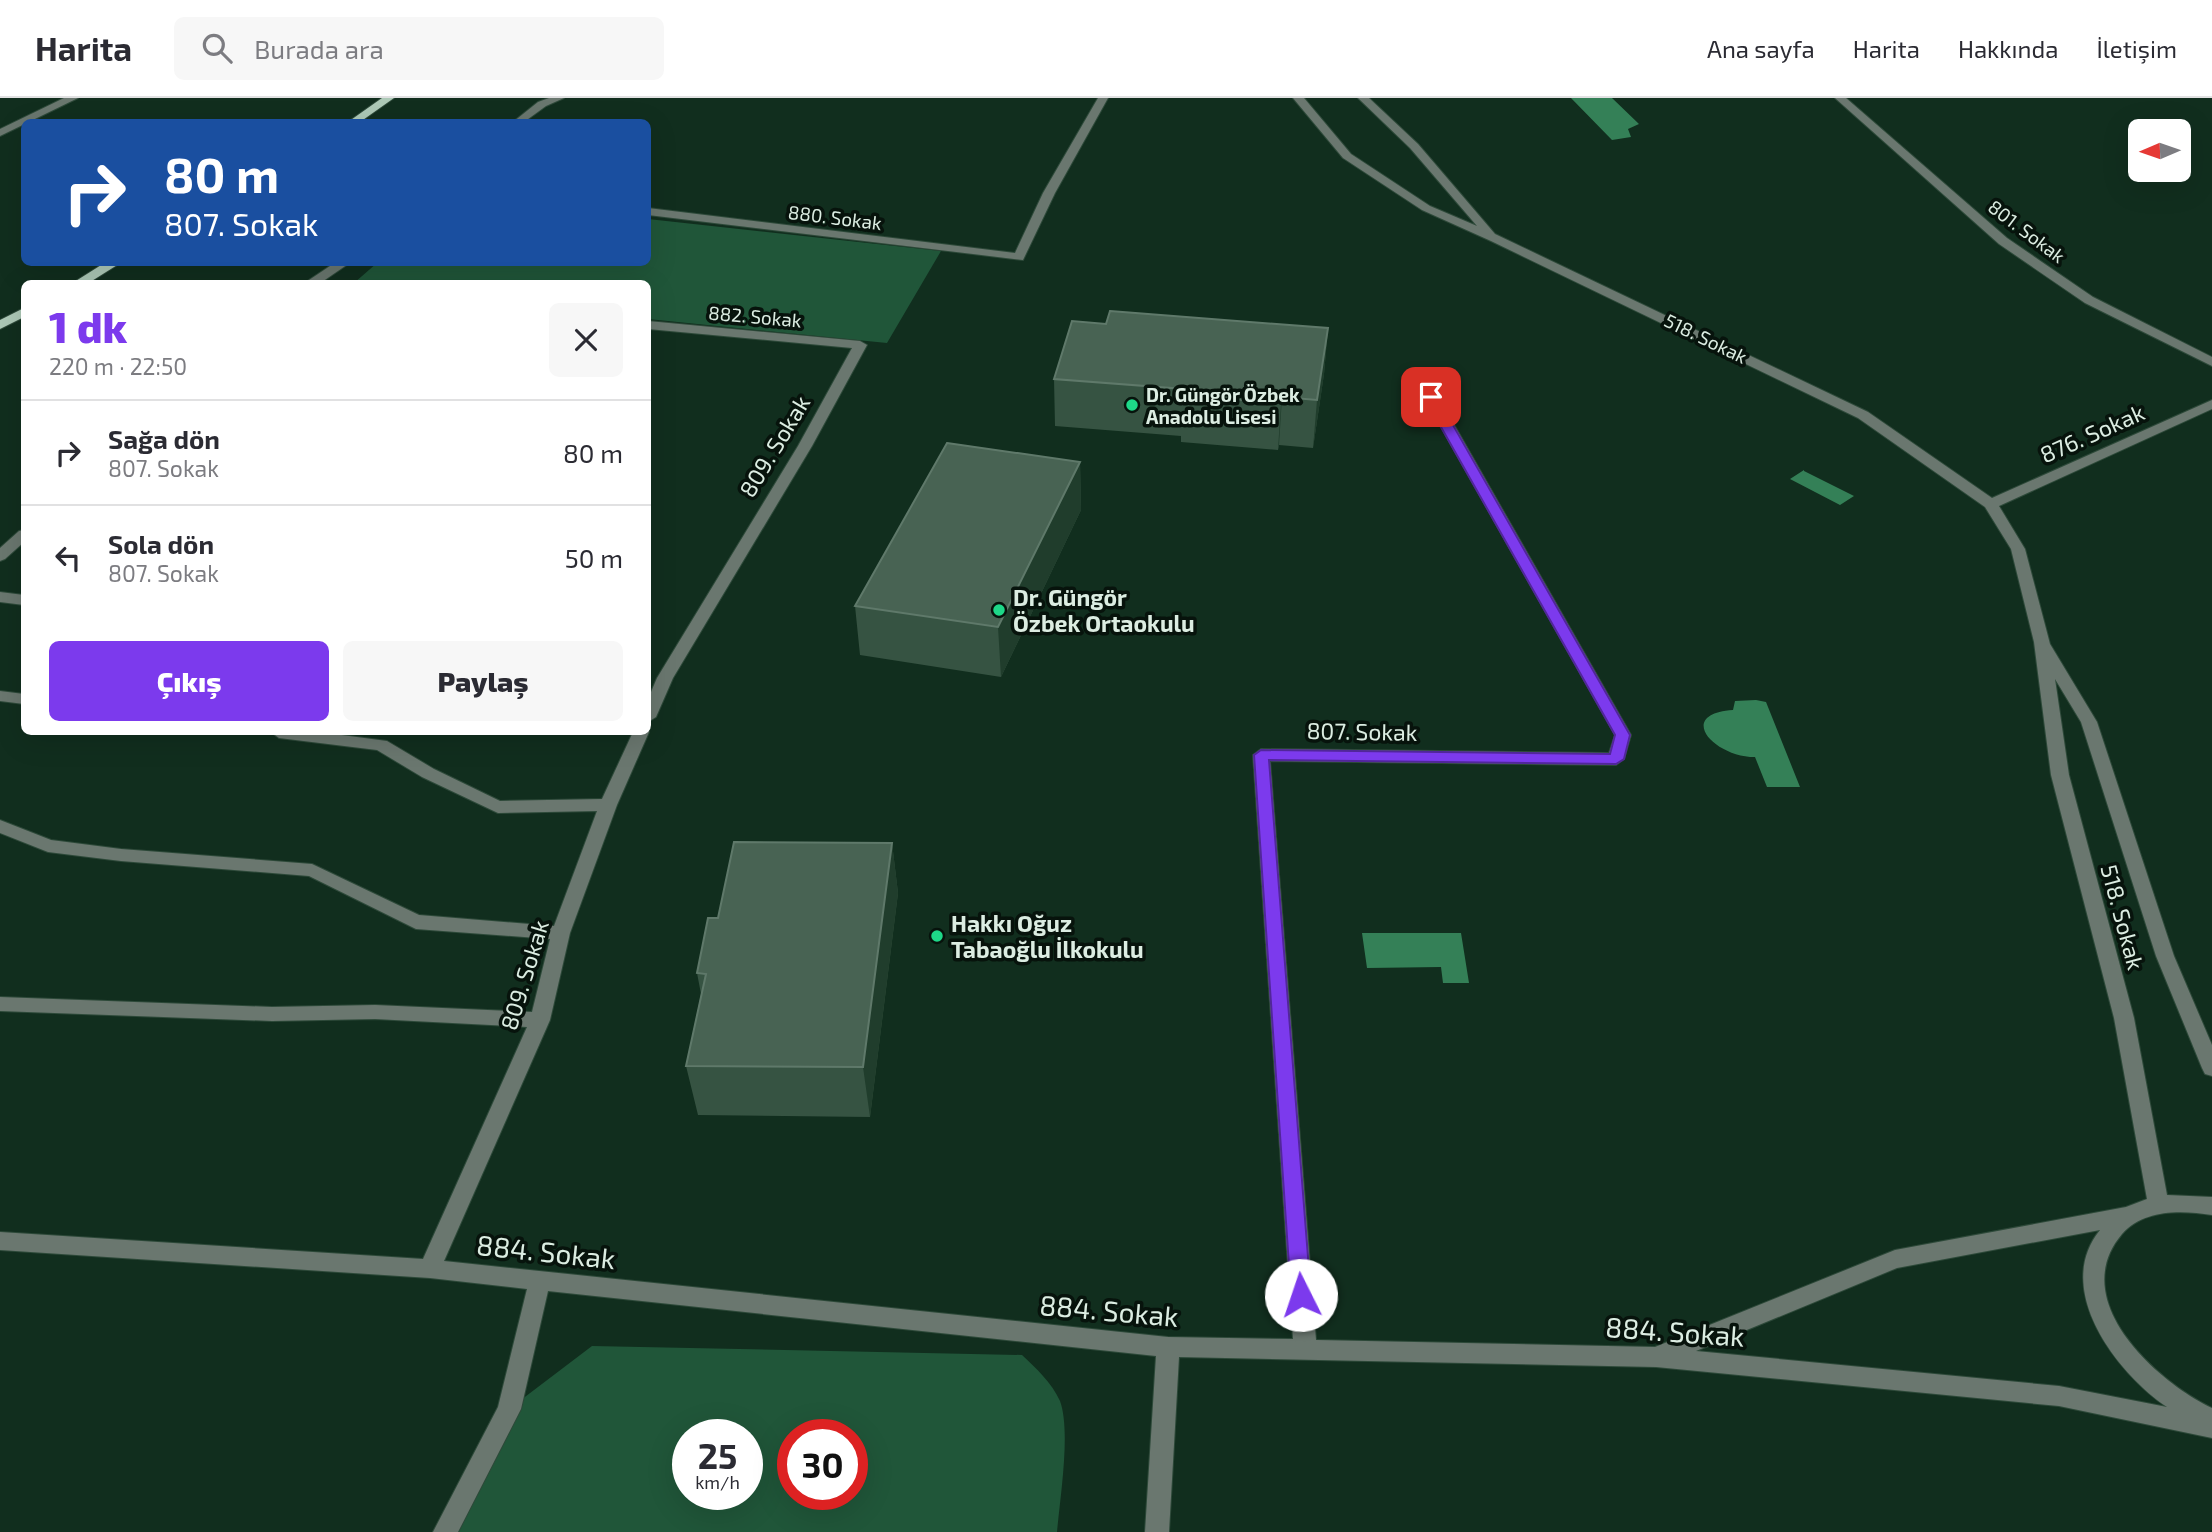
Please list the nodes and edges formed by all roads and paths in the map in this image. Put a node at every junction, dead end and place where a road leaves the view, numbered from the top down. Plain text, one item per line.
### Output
1 (73, 98) edge
2 (389, 98) edge
3 (529, 98) edge
4 (559, 98) edge
5 (1103, 98) edge
6 (1298, 98) edge
7 (1363, 98) edge
8 (1840, 98) edge
9 (542, 104) junction
10 (29, 119) edge
11 (358, 119) edge
12 (522, 119) edge
13 (21, 123) edge
14 (0, 133) edge
15 (651, 212) edge
16 (1495, 238) junction
17 (109, 266) edge
18 (338, 266) edge
19 (84, 280) edge
20 (316, 280) edge
21 (21, 314) edge
22 (0, 325) edge
23 (651, 325) edge
24 (860, 345) joint
25 (2212, 362) edge
26 (1417, 373) dead end
27 (2212, 404) edge
28 (1991, 504) junction
29 (21, 537) edge
30 (0, 556) edge
31 (0, 597) edge
32 (21, 600) edge
33 (2042, 642) junction
34 (651, 676) edge
35 (665, 678) junction
36 (0, 696) edge
37 (21, 699) edge
38 (651, 710) edge
39 (305, 735) edge
40 (640, 735) edge
41 (608, 805) junction
42 (0, 826) edge
43 (561, 933) junction
44 (0, 1004) edge
45 (540, 1020) junction
46 (2212, 1068) edge
47 (2158, 1204) junction
48 (2212, 1206) edge
49 (2127, 1216) junction
50 (0, 1241) edge
51 (430, 1269) junction
52 (540, 1279) junction
53 (1168, 1348) junction
54 (1305, 1349) junction
55 (1656, 1357) junction
56 (2212, 1421) edge
57 (2212, 1427) edge
58 (446, 1532) edge
59 (1157, 1532) edge

1 - 10 street
2 - 11 main road
3 - 9 street
4 - 9 street
5 - 15 street, 880. Sokak
6 - 16 street, 518. Sokak
7 - 16 street
8 - 25 street, 801. Sokak
9 - 12 street
13 - 14 street
16 - 28 street, 518. Sokak
17 - 19 main road
18 - 20 street
21 - 22 main road
23 - 24 street, 882. Sokak
24 - 35 street, 809. Sokak
26 - 54 street, 807. Sokak
27 - 28 street, 876. Sokak
28 - 33 street, 518. Sokak
29 - 30 street
31 - 32 street
33 - 46 street, 518. Sokak
33 - 47 street, 518. Sokak
34 - 35 street
35 - 38 street, 809. Sokak
36 - 37 street
39 - 41 street
40 - 41 street, 809. Sokak
41 - 43 street, 809. Sokak
42 - 43 street
43 - 45 street, 809. Sokak
44 - 45 street
45 - 51 street, 809. Sokak
47 - 48 street
47 - 49 street
49 - 55 street
49 - 56 street
50 - 51 street, 884. Sokak
51 - 52 street, 884. Sokak
52 - 53 street, 884. Sokak
52 - 58 street
53 - 54 street, 884. Sokak
53 - 59 street
54 - 55 street, 884. Sokak
55 - 57 street, 884. Sokak

